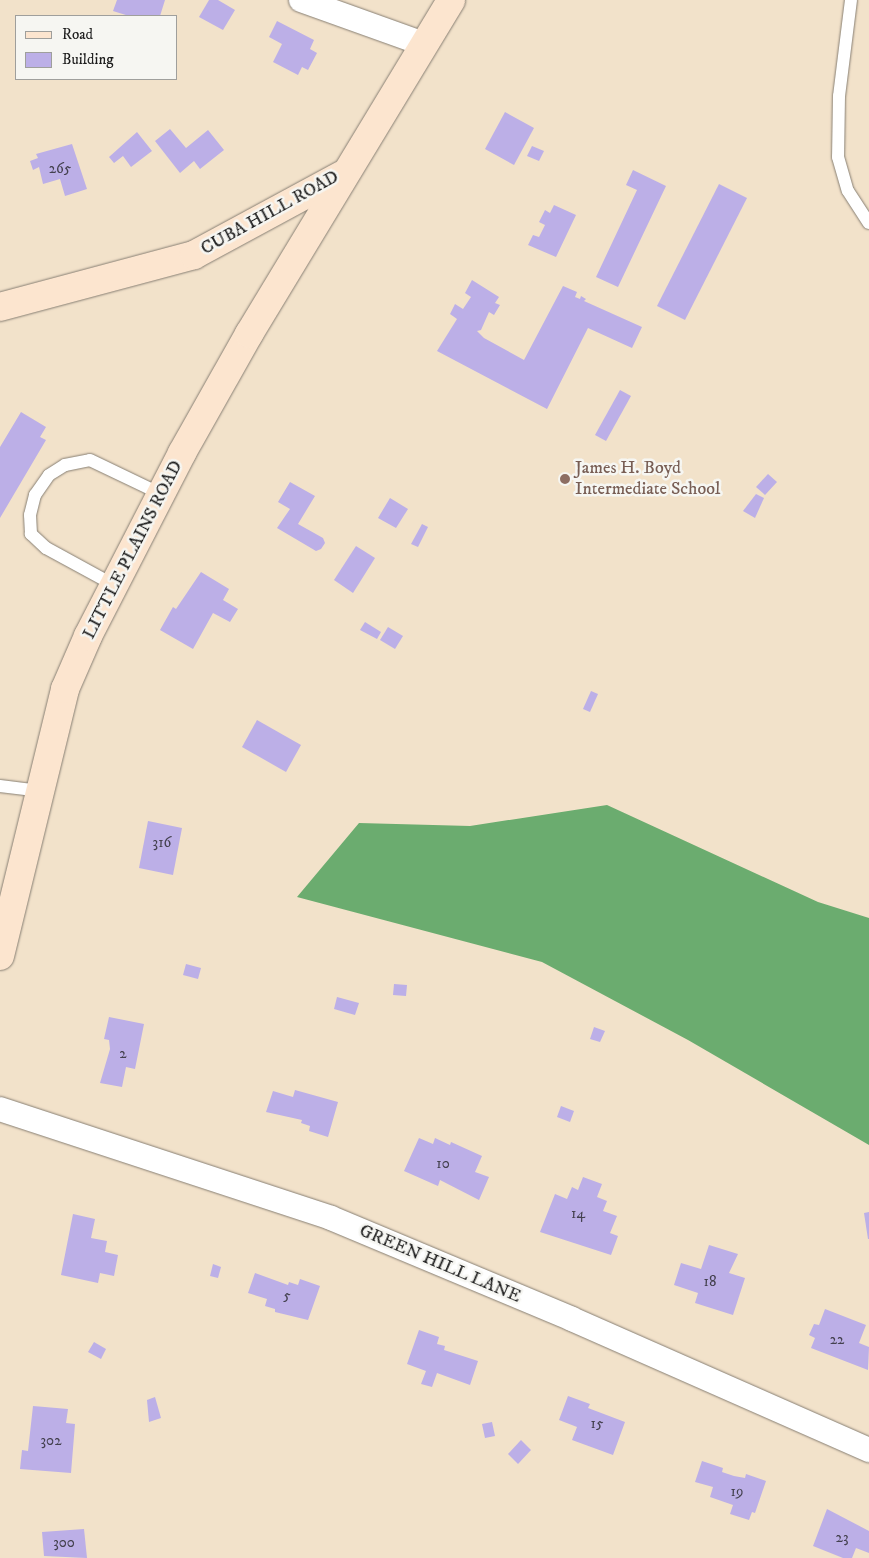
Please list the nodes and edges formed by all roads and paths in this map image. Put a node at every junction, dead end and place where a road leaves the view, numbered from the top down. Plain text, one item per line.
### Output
1 (301, 0) edge
2 (451, 0) edge
3 (851, 0) edge
4 (424, 44) junction
5 (342, 175) junction
6 (869, 222) edge
7 (0, 308) edge
8 (161, 494) junction
9 (114, 584) junction
10 (0, 786) edge
11 (38, 791) junction
12 (0, 956) edge
13 (0, 1109) edge
14 (869, 1450) edge

1 - 4 street
2 - 4 street, CUBA HILL ROAD
3 - 6 lane
4 - 5 street, CUBA HILL ROAD
5 - 7 street, CUBA HILL ROAD
5 - 8 street, LITTLE PLAINS ROAD
8 - 9 street, LITTLE PLAINS ROAD
8 - 9 lane
9 - 11 street, LITTLE PLAINS ROAD
10 - 11 lane
11 - 12 street, LITTLE PLAINS ROAD
13 - 14 street, GREEN HILL LANE

